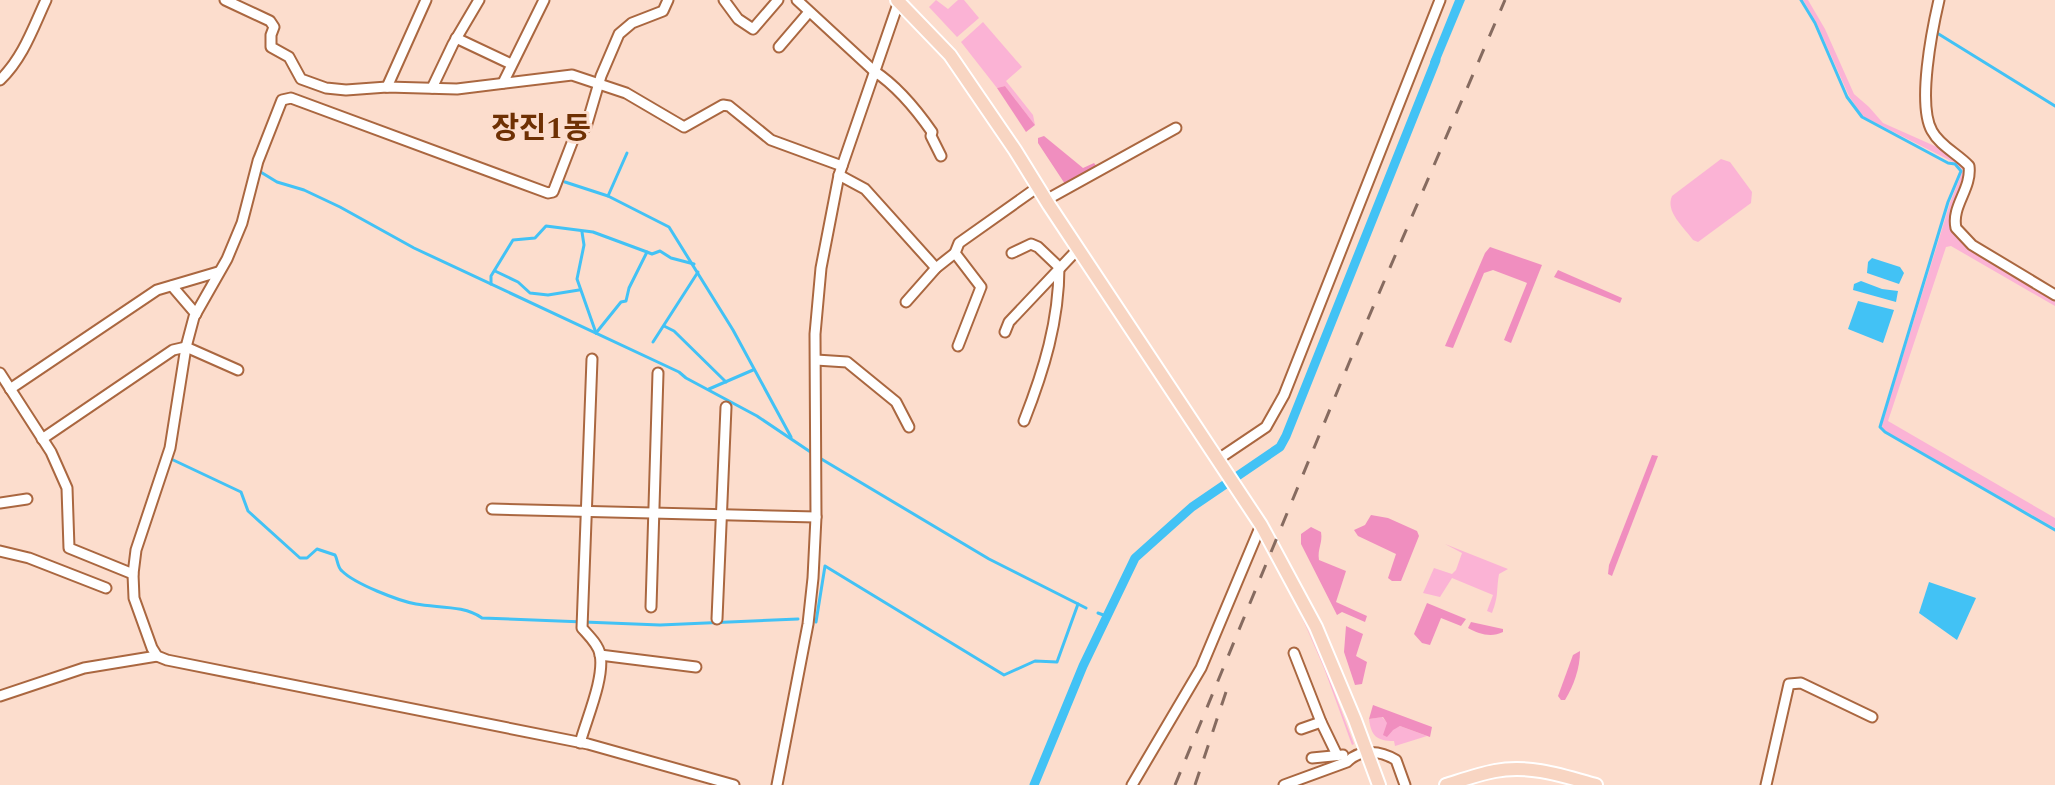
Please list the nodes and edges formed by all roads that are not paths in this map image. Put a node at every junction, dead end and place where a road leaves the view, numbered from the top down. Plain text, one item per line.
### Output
1 (46, 0) edge
2 (225, 0) edge
3 (426, 0) edge
4 (479, 0) edge
5 (544, 0) edge
6 (668, 0) edge
7 (724, 0) edge
8 (778, 0) edge
9 (797, 0) edge
10 (1440, 0) edge
11 (1939, 0) edge
12 (898, 1) edge
13 (809, 12) junction
14 (456, 38) junction
15 (779, 47) dead end
16 (511, 64) junction
17 (874, 71) junction
18 (0, 80) edge
19 (503, 83) junction
20 (599, 83) junction
21 (387, 87) junction
22 (432, 88) junction
23 (1176, 128) dead end
24 (941, 156) dead end
25 (840, 170) junction
26 (1038, 187) junction
27 (1046, 200) junction
28 (1078, 249) junction
29 (955, 253) junction
30 (1012, 253) dead end
31 (1059, 267) junction
32 (936, 268) junction
33 (218, 272) junction
34 (172, 286) junction
35 (2055, 295) edge
36 (906, 302) dead end
37 (196, 314) junction
38 (1005, 332) dead end
39 (958, 346) dead end
40 (186, 347) junction
41 (592, 359) dead end
42 (816, 360) junction
43 (238, 370) dead end
44 (0, 373) edge
45 (658, 373) dead end
46 (10, 389) junction
47 (726, 407) dead end
48 (1024, 421) dead end
49 (909, 427) dead end
50 (42, 439) junction
51 (1221, 465) junction
52 (27, 499) dead end
53 (0, 503) edge
54 (492, 509) dead end
55 (586, 512) junction
56 (654, 513) junction
57 (722, 515) junction
58 (816, 517) junction
59 (1261, 525) junction
60 (0, 551) edge
61 (133, 574) junction
62 (106, 588) dead end
63 (651, 607) dead end
64 (717, 619) dead end
65 (1294, 653) dead end
66 (600, 655) junction
67 (157, 656) junction
68 (696, 667) dead end
69 (0, 696) edge
70 (1872, 717) dead end
71 (1321, 722) junction
72 (1301, 729) dead end
73 (580, 743) junction
74 (1360, 754) junction
75 (1337, 755) junction
76 (1312, 758) dead end
77 (734, 785) edge
78 (777, 785) edge
79 (1132, 785) edge
80 (1284, 785) edge
81 (1379, 785) edge
82 (1405, 785) edge
83 (1446, 785) edge
84 (1596, 785) edge
85 (1766, 785) edge

1 - 18 street
2 - 21 street
3 - 21 street
4 - 14 street
5 - 16 street
6 - 20 street
7 - 8 street
9 - 13 street
10 - 51 street
11 - 35 street
12 - 17 street
12 - 26 main road
13 - 15 street
13 - 17 street
14 - 16 street
14 - 22 street
16 - 19 street
17 - 24 street
17 - 25 street
19 - 20 street
19 - 22 street
20 - 25 street
20 - 33 street
21 - 22 street
23 - 27 street
25 - 32 street
25 - 42 street
26 - 27 main road
26 - 29 street
27 - 28 main road
28 - 31 street
28 - 51 main road
29 - 32 street
29 - 39 street
30 - 31 street
31 - 38 street
31 - 48 street
32 - 36 street
33 - 34 street
33 - 37 street
34 - 37 street
34 - 46 street
37 - 40 street
40 - 43 street
40 - 50 street
40 - 61 street
41 - 55 street
42 - 49 street
42 - 58 street
44 - 46 street
45 - 56 street
46 - 50 street
47 - 57 street
50 - 61 street
51 - 59 main road
52 - 53 street
54 - 55 street
55 - 56 street
55 - 66 street
56 - 57 street
56 - 63 street
57 - 58 street
57 - 64 street
58 - 78 street
59 - 74 main road
59 - 79 street
60 - 62 street
61 - 67 street
65 - 71 street
66 - 68 street
66 - 73 street
67 - 69 street
67 - 73 street
70 - 85 street
71 - 72 street
71 - 75 street
73 - 77 street
74 - 75 street
74 - 80 street
74 - 81 main road
74 - 82 street
75 - 76 street
83 - 84 main road

